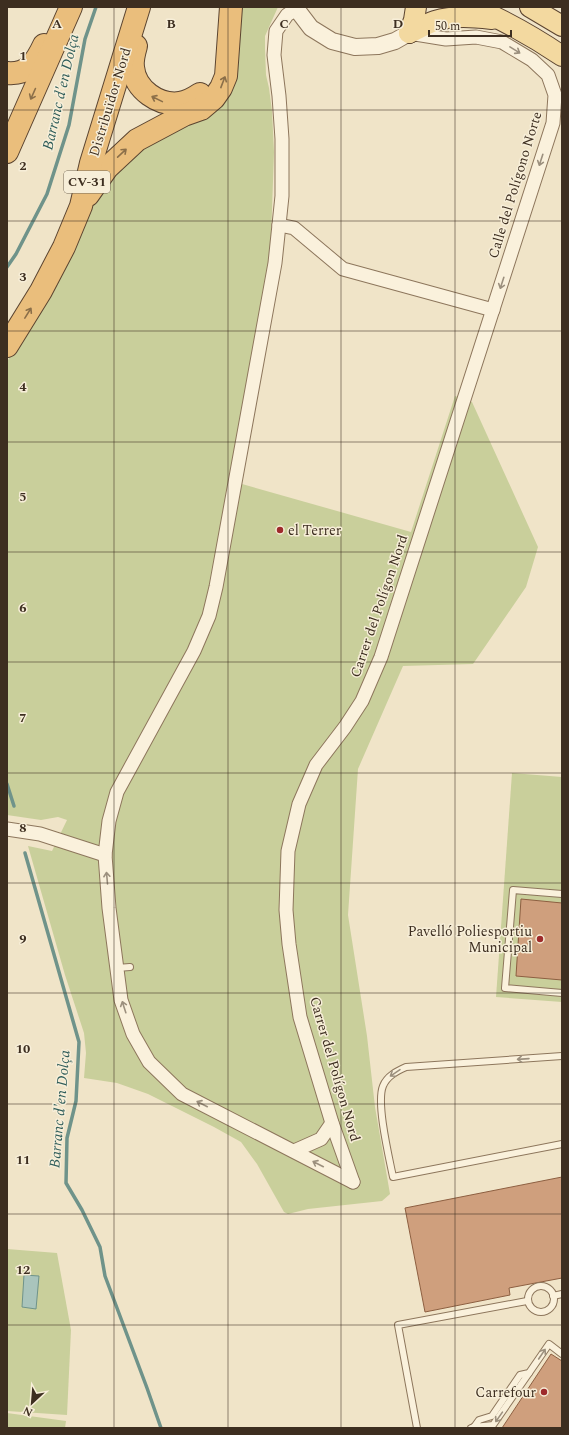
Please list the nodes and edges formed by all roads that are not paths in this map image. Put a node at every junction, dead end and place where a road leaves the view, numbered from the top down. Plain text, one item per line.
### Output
1 (67, 7) edge
2 (71, 7) edge
3 (139, 7) edge
4 (147, 7) edge
5 (220, 7) edge
6 (232, 7) edge
7 (416, 7) edge
8 (474, 7) edge
9 (530, 7) edge
10 (296, 8) edge
11 (502, 20) junction
12 (562, 26) edge
13 (409, 33) junction
14 (562, 56) edge
15 (7, 73) edge
16 (7, 152) edge
17 (81, 206) junction
18 (279, 226) junction
19 (493, 310) junction
20 (7, 346) edge
21 (7, 829) edge
22 (105, 855) junction
23 (562, 894) edge
24 (117, 968) junction
25 (130, 968) dead end
26 (562, 994) edge
27 (562, 1056) edge
28 (332, 1123) junction
29 (562, 1144) edge
30 (294, 1152) junction
31 (562, 1294) edge
32 (553, 1296) junction
33 (527, 1300) junction
34 (562, 1354) edge
35 (418, 1428) edge
36 (472, 1428) edge

1 - 15 highway
2 -> 16 highway
3 - 17 highway, Distribuïdor Nord / CV-31
5 -> 4 highway
17 -> 6 highway
7 - 13 main road
8 - 11 main road
9 - 12 main road
10 - 13 street
10 - 18 street
11 - 13 main road
11 - 14 main road
13 -> 19 street, Calle del Polígono Norte
20 -> 17 highway, Distribuïdor Nord / CV-31
18 - 19 street
18 - 22 street
19 - 28 street, Carrer del Polígon Nord
21 - 22 street
24 -> 22 street
23 - 26 lane
24 - 25 lane
30 -> 24 street
27 -> 29 lane
28 - 30 street
28 -> 30 street, Carrer del Polígon Nord
31 - 32 lane
32 - 33 lane
32 - 33 lane
33 - 35 lane
36 -> 34 lane

